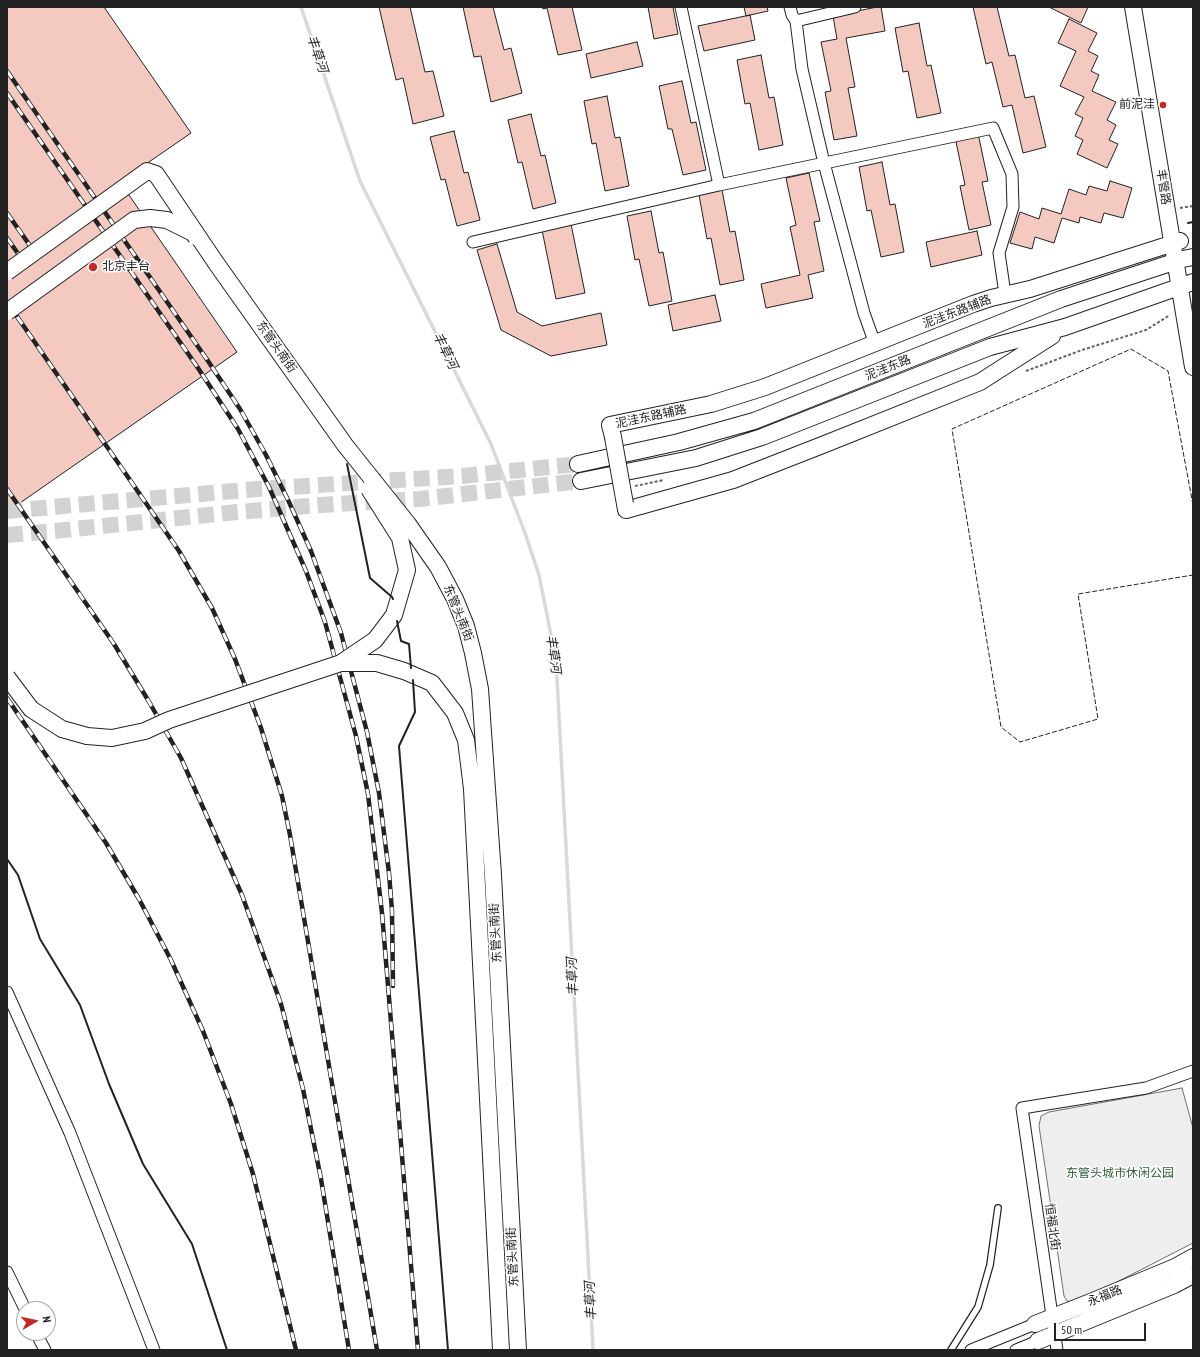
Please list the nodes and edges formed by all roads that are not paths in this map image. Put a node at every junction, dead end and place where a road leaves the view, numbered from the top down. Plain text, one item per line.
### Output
1 (681, 7) edge
2 (790, 7) edge
3 (855, 7) edge
4 (1133, 7) edge
5 (1142, 7) edge
6 (796, 21) junction
7 (824, 164) junction
8 (719, 185) junction
9 (473, 242) dead end
10 (1176, 243) junction
11 (1184, 260) edge
12 (216, 263) junction
13 (7, 272) edge
14 (1186, 284) edge
15 (1004, 287) dead end
16 (7, 312) edge
17 (1193, 316) edge
18 (1065, 327) junction
19 (875, 344) junction
20 (1193, 366) edge
21 (345, 445) junction
22 (578, 464) tunnel mouth
23 (581, 481) tunnel mouth
24 (341, 663) junction
25 (7, 677) edge
26 (7, 992) edge
27 (1193, 1071) edge
28 (998, 1208) dead end
29 (1193, 1257) edge
30 (7, 1272) edge
31 (1193, 1275) edge
32 (21, 1301) edge
33 (1052, 1317) junction
34 (1035, 1324) joint
35 (40, 1341) edge
36 (1038, 1341) joint
37 (1056, 1342) edge
38 (45, 1350) edge
39 (154, 1350) edge
40 (501, 1350) edge
41 (518, 1350) edge
42 (951, 1350) edge
43 (971, 1350) edge
44 (1016, 1350) edge

1 - 8 street
2 - 6 street
3 - 6 street
4 - 10 main road, 丰管路
5 - 10 main road, 丰管路
6 - 7 street
7 - 8 street
7 - 15 street
7 - 19 street
8 - 9 street
10 - 11 main road, 丰管路
10 - 19 main road, 泥洼东路辅路
11 - 14 main road, 丰管路
11 - 22 main road, 泥洼东路
12 - 13 main road, 东管头南街, bridge
12 - 16 main road, bridge
12 - 21 main road, 东管头南街, bridge
14 - 17 main road, 丰管路
14 - 18 main road, 泥洼东路
14 - 20 main road, 丰管路
18 - 19 main road, 泥洼东路辅路, bridge
18 - 23 main road, 泥洼东路
21 - 24 main road, bridge
21 - 41 main road, 东管头南街, bridge
24 - 25 main road, bridge
24 - 40 main road, 东管头南街, bridge
26 - 39 street
27 - 33 street, 恒福北街
28 - 42 lane
29 - 33 main road, 永福路
30 - 32 street
31 - 37 main road, 永福路
33 - 34 main road, 永福路
33 - 37 street, 恒福北街
34 - 43 street, 永福路
35 - 38 street
36 - 37 main road, 永福路
36 - 44 street, 永福路

